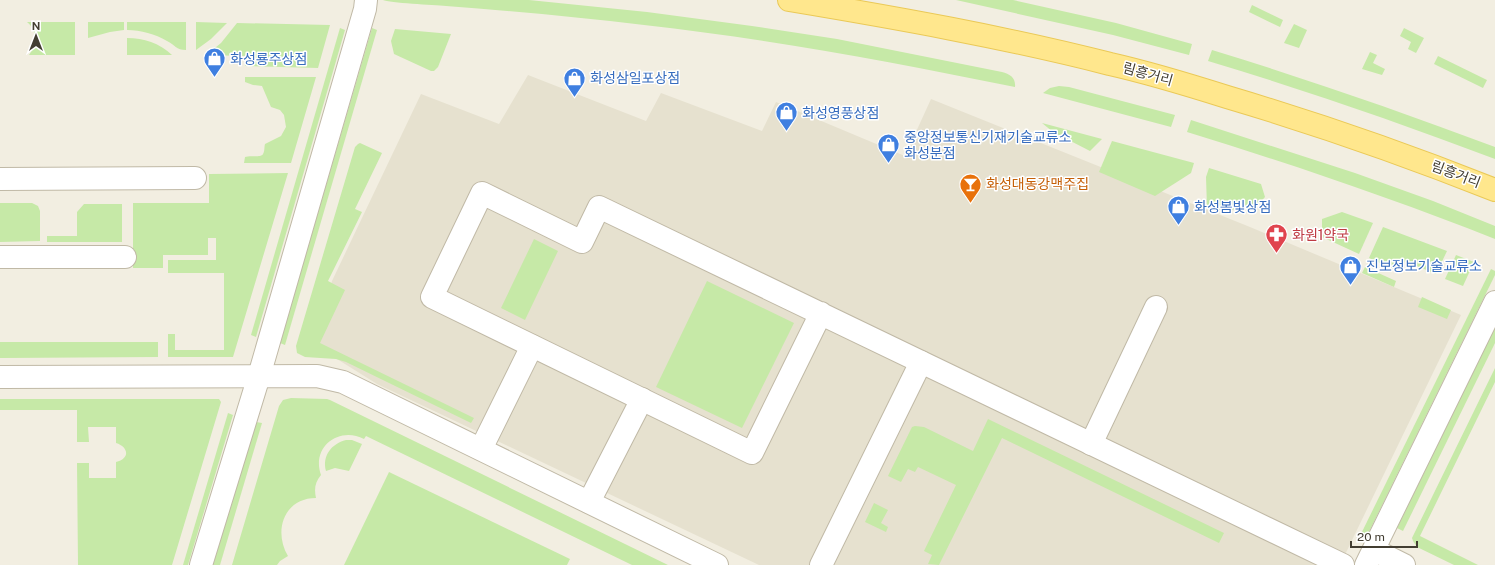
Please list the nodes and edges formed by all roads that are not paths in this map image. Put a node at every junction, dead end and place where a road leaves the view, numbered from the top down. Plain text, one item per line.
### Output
1 (366, 0) edge
2 (789, 0) edge
3 (195, 178) dead end
4 (0, 179) edge
5 (1495, 190) edge
6 (0, 257) edge
7 (125, 257) dead end
8 (1495, 302) edge
9 (1156, 307) dead end
10 (821, 313) junction
11 (532, 346) junction
12 (921, 362) junction
13 (259, 376) junction
14 (0, 377) edge
15 (642, 399) junction
16 (1091, 444) junction
17 (481, 449) junction
18 (589, 502) junction
19 (1370, 558) edge
20 (201, 565) edge
21 (717, 565) edge
22 (821, 565) edge
23 (1343, 565) edge
24 (1404, 565) edge

1 - 13 street
2 - 5 main road, 림흥거리
3 - 4 street
6 - 7 street
8 - 19 street
9 - 16 street
10 - 11 street
10 - 12 street
10 - 15 street
11 - 15 street
11 - 17 street
12 - 16 street
12 - 22 street
13 - 14 street
13 - 17 street
13 - 20 street
15 - 18 street
16 - 23 street
17 - 18 street
18 - 21 street
19 - 24 street

